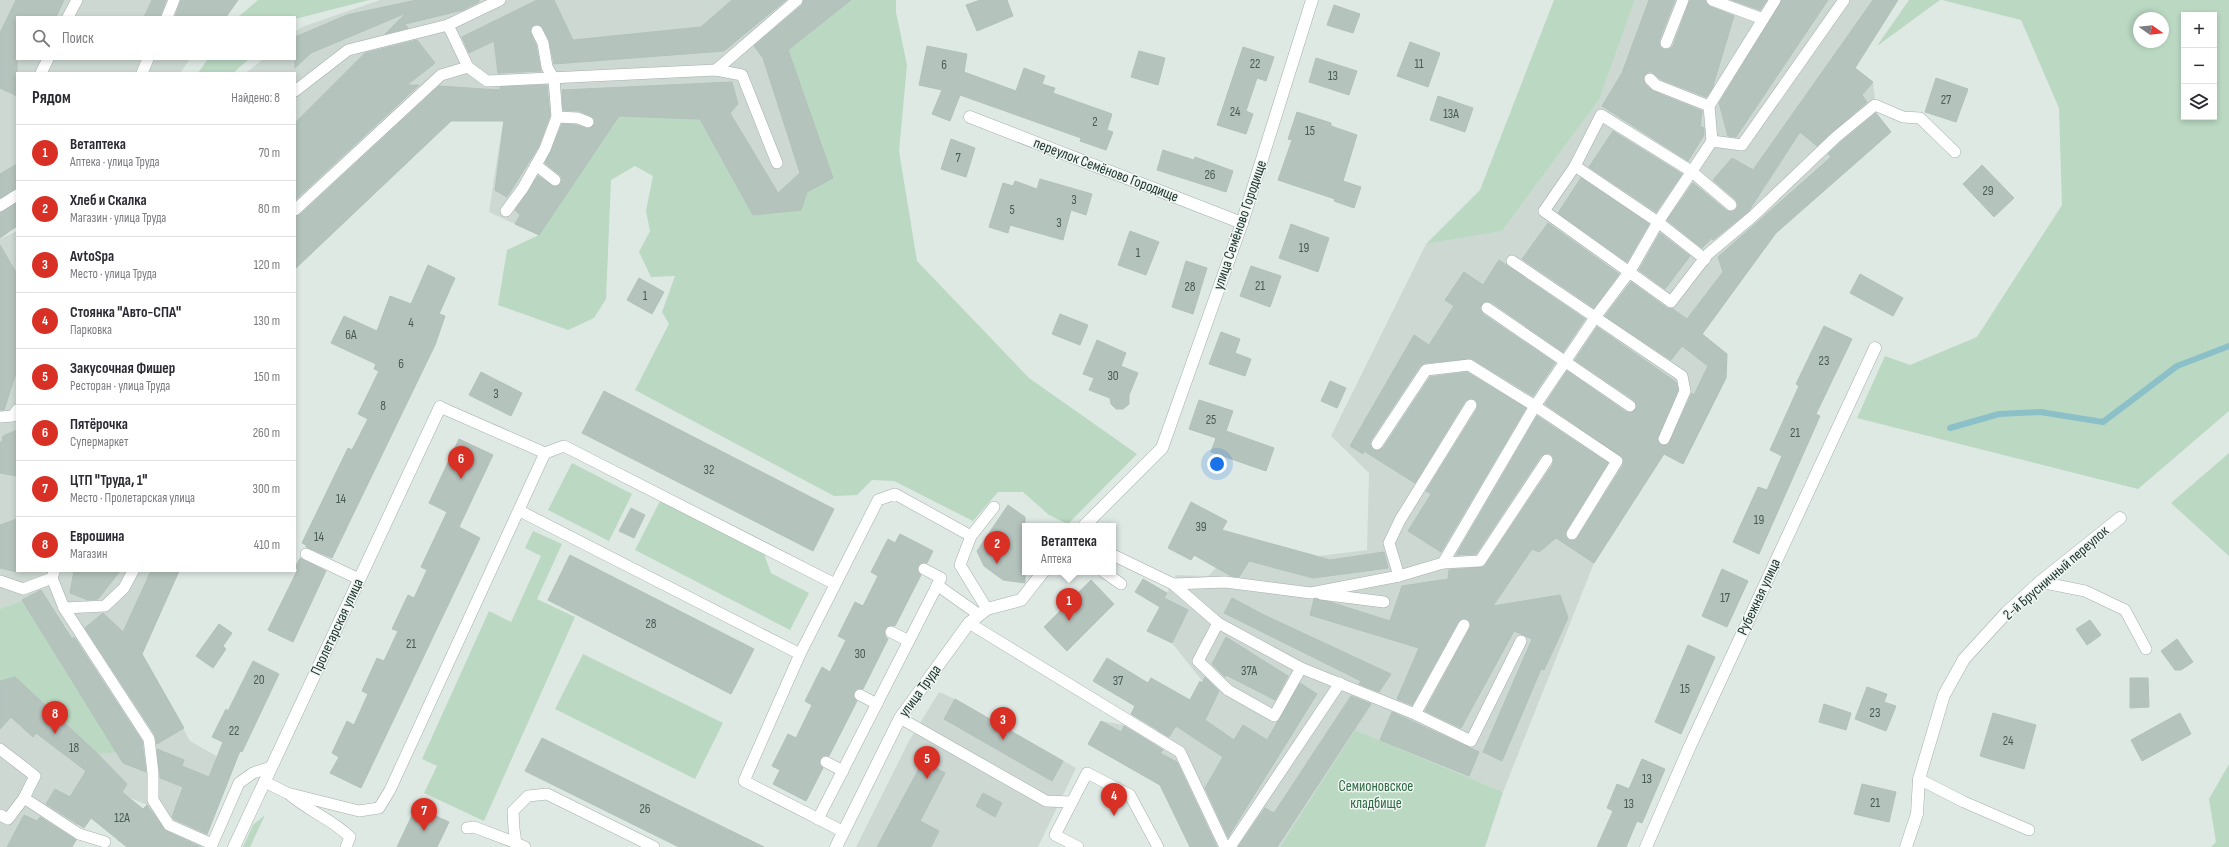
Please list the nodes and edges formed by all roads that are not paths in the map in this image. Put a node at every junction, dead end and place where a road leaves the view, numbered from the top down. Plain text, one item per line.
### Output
1 (76, 0) edge
2 (174, 0) edge
3 (500, 0) edge
4 (797, 0) edge
5 (1312, 0) edge
6 (1683, 0) edge
7 (1712, 0) edge
8 (1775, 0) edge
9 (1844, 0) edge
10 (68, 16) edge
11 (167, 16) edge
12 (1763, 19) junction
13 (448, 25) junction
14 (537, 31) dead end
15 (1666, 43) dead end
16 (48, 60) edge
17 (148, 60) edge
18 (468, 67) junction
19 (716, 70) junction
20 (42, 72) edge
21 (142, 72) edge
22 (554, 79) junction
23 (1650, 79) dead end
24 (296, 89) edge
25 (1709, 106) junction
26 (557, 117) junction
27 (970, 117) dead end
28 (588, 122) dead end
29 (1712, 140) junction
30 (1955, 152) dead end
31 (777, 163) dead end
32 (536, 165) junction
33 (1575, 166) junction
34 (1691, 171) junction
35 (555, 180) dead end
36 (16, 196) edge
37 (1731, 205) dead end
38 (0, 206) edge
39 (296, 209) edge
40 (506, 211) dead end
41 (1658, 222) junction
42 (1242, 223) junction
43 (1705, 259) junction
44 (1512, 261) dead end
45 (1630, 271) junction
46 (1487, 308) dead end
47 (1596, 316) junction
48 (1875, 348) dead end
49 (1566, 360) junction
50 (1471, 405) dead end
51 (1536, 406) junction
52 (1630, 406) dead end
53 (440, 407) joint
54 (16, 412) edge
55 (0, 417) edge
56 (1664, 439) dead end
57 (1377, 444) dead end
58 (545, 453) junction
59 (1547, 460) dead end
60 (994, 507) dead end
61 (520, 511) junction
62 (2120, 518) dead end
63 (1087, 523) edge
64 (1572, 534) dead end
65 (971, 536) junction
66 (306, 554) dead end
67 (1116, 556) edge
68 (1443, 563) junction
69 (924, 569) dead end
70 (132, 572) edge
71 (53, 574) edge
72 (1041, 575) edge
73 (1108, 575) edge
74 (1399, 576) junction
75 (359, 579) junction
76 (0, 581) edge
77 (2040, 582) junction
78 (835, 584) junction
79 (1121, 584) dead end
80 (1173, 584) junction
81 (937, 585) junction
82 (1311, 593) junction
83 (1384, 602) dead end
84 (64, 608) junction
85 (982, 611) junction
86 (969, 623) junction
87 (1218, 623) junction
88 (1464, 626) dead end
89 (891, 632) dead end
90 (909, 641) junction
91 (1521, 641) dead end
92 (2146, 648) dead end
93 (800, 654) junction
94 (1301, 668) junction
95 (1340, 683) junction
96 (860, 695) dead end
97 (877, 704) junction
98 (1415, 714) junction
99 (900, 718) junction
100 (0, 749) edge
101 (826, 762) dead end
102 (272, 767) junction
103 (843, 771) junction
104 (1919, 779) junction
105 (265, 782) junction
106 (287, 793) junction
107 (24, 798) junction
108 (1071, 802) junction
109 (0, 815) edge
110 (818, 819) junction
111 (467, 828) dead end
112 (2028, 830) dead end
113 (844, 832) junction
114 (107, 845) edge
115 (520, 845) edge
116 (211, 846) edge
117 (234, 847) edge
118 (346, 847) edge
119 (654, 847) edge
120 (836, 847) edge
121 (1078, 847) edge
122 (1158, 847) edge
123 (1225, 847) edge
124 (1230, 847) edge
125 (1646, 847) edge
126 (1906, 847) edge

1 - 10 lane
2 - 11 lane
3 - 13 lane
4 - 19 lane
5 - 42 street, улица Семёново Городище
6 - 15 lane
7 - 12 lane
8 - 12 lane
9 - 29 lane
12 - 25 lane
13 - 18 lane
13 - 24 lane
14 - 22 lane
16 - 20 lane
17 - 21 lane
18 - 22 lane
18 - 39 lane
19 - 22 lane
19 - 31 lane
22 - 26 lane
23 - 25 lane
25 - 29 lane
26 - 28 lane
26 - 32 lane
27 - 42 street, переулок Семёново Городище
29 - 34 lane
30 - 43 lane
32 - 35 lane
32 - 40 lane
33 - 34 lane
33 - 41 lane
33 - 45 lane
34 - 37 lane
34 - 41 lane
36 - 38 lane
41 - 43 lane
41 - 45 lane
42 - 63 street, улица Семёново Городище
43 - 45 lane
44 - 47 lane
45 - 47 lane
46 - 49 lane
47 - 49 lane
47 - 56 lane
48 - 125 street, Рубежная улица
49 - 51 lane
49 - 52 lane
50 - 74 lane
51 - 57 lane
51 - 64 lane
51 - 68 lane
53 - 58 lane
53 - 75 street, Пролетарская улица
54 - 55 lane
58 - 61 lane
58 - 78 lane
59 - 68 lane
60 - 65 lane
61 - 93 lane
61 - 106 lane
62 - 77 street, 2-й Брусничный переулок
65 - 78 lane
65 - 85 lane
66 - 75 lane
67 - 80 lane
68 - 74 lane
69 - 81 lane
70 - 84 lane
71 - 76 lane
71 - 84 lane
72 - 85 street
73 - 79 lane
74 - 82 lane
75 - 102 street, Пролетарская улица
77 - 92 lane
77 - 104 street, 2-й Брусничный переулок
78 - 93 lane
80 - 82 lane
80 - 87 lane
81 - 85 lane
81 - 90 lane
82 - 83 lane
84 - 116 lane
85 - 86 street, улица Труда
86 - 99 street, улица Труда
86 - 123 lane
87 - 94 lane
87 - 94 lane
88 - 98 lane
89 - 90 lane
90 - 97 lane
91 - 98 lane
93 - 110 lane
94 - 95 lane
95 - 98 lane
95 - 124 lane
96 - 97 lane
97 - 103 lane
99 - 108 lane
99 - 113 street, улица Труда
100 - 107 lane
101 - 103 lane
102 - 105 street, Пролетарская улица
102 - 116 lane
103 - 110 lane
104 - 112 lane
104 - 126 street, 2-й Брусничный переулок
105 - 106 lane
105 - 117 street, Пролетарская улица
106 - 118 lane
107 - 109 lane
107 - 114 lane
108 - 121 lane
108 - 122 lane
110 - 113 lane
111 - 115 lane
113 - 120 street, улица Труда
115 - 119 lane

